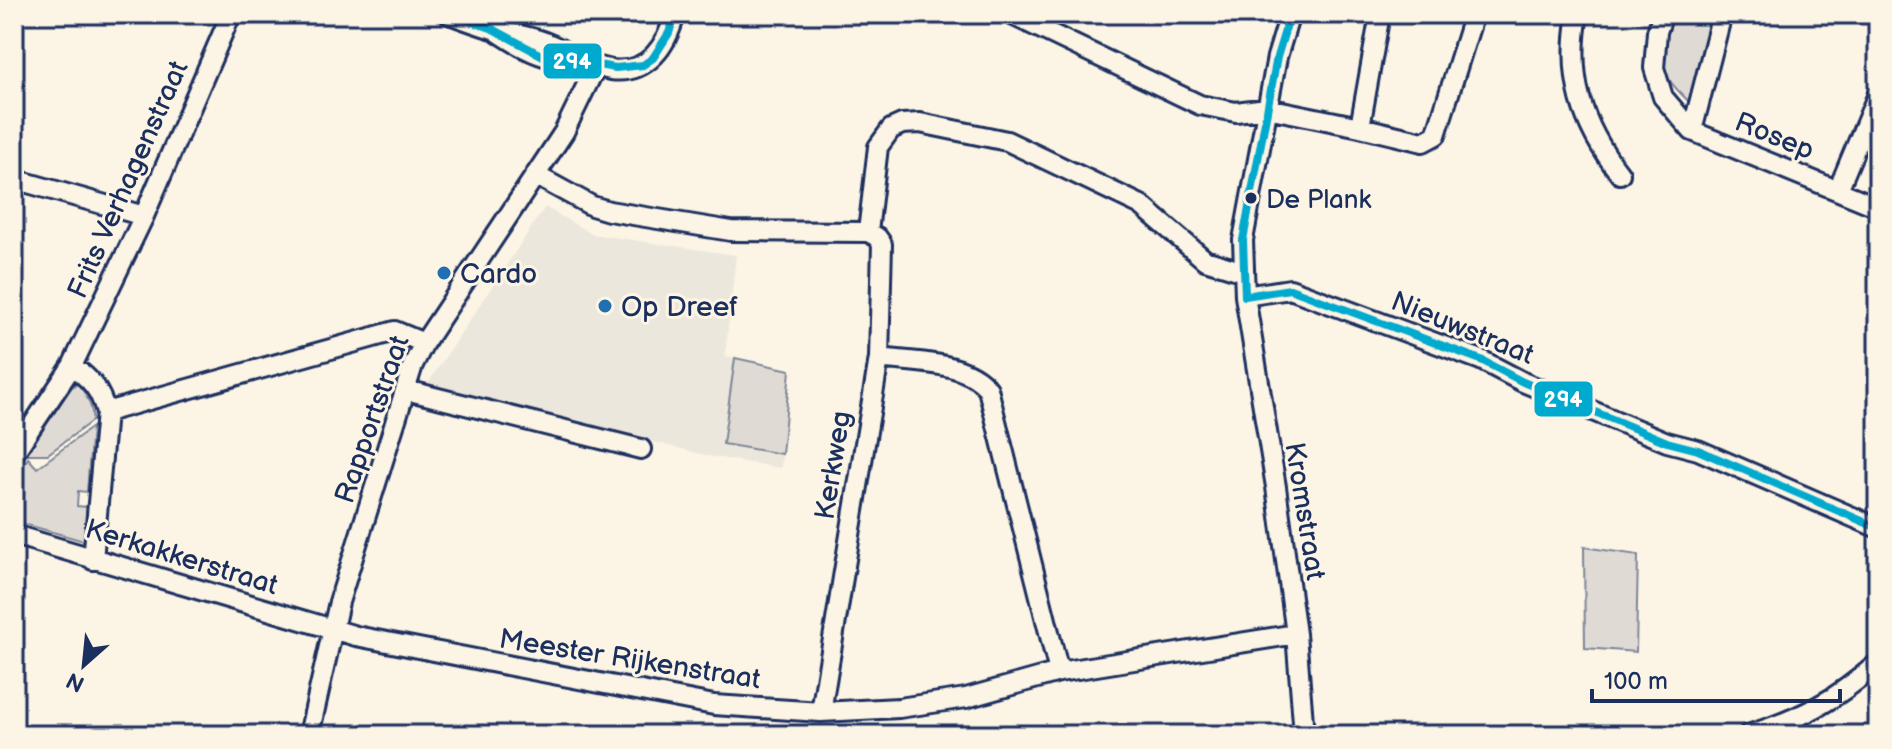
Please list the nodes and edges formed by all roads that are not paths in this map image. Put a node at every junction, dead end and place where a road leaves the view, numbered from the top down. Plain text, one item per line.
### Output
1 (231, 14) edge
2 (449, 14) edge
3 (675, 14) edge
4 (1010, 14) edge
5 (1287, 14) edge
6 (1380, 14) edge
7 (1474, 14) edge
8 (1578, 14) edge
9 (1663, 14) edge
10 (1722, 14) edge
11 (588, 64) junction
12 (1878, 94) edge
13 (1267, 108) junction
14 (1360, 127) junction
15 (1692, 131) junction
16 (1620, 174) dead end
17 (535, 175) junction
18 (14, 179) edge
19 (1838, 190) junction
20 (1878, 207) edge
21 (144, 216) junction
22 (868, 232) junction
23 (1244, 272) junction
24 (1245, 296) junction
25 (424, 343) junction
26 (879, 358) junction
27 (72, 366) junction
28 (406, 390) junction
29 (106, 412) junction
30 (641, 449) dead end
31 (14, 453) edge
32 (1878, 528) edge
33 (14, 535) edge
34 (93, 560) junction
35 (334, 631) junction
36 (1296, 634) junction
37 (1878, 663) edge
38 (1059, 672) junction
39 (821, 712) junction
40 (309, 735) edge
41 (1304, 735) edge
42 (1748, 735) edge

1 - 21 street, Frits Verhagenstraat
2 - 11 street
3 - 11 street
4 - 13 street
5 - 13 street
6 - 14 street
7 - 14 street
8 - 16 street
9 - 15 street, Rosep
10 - 15 street, Rosep
11 - 17 street, Rapportstraat
12 - 19 street, Rosep
13 - 14 street
13 - 23 street
15 - 19 street, Rosep
17 - 22 street
17 - 25 street, Rapportstraat
18 - 21 street
19 - 20 street, Rosep
21 - 27 street, Frits Verhagenstraat
22 - 23 street, Kerkweg
22 - 26 street, Kerkweg
23 - 24 street
24 - 32 street, Nieuwstraat
24 - 36 street, Kromstraat
25 - 28 street, Rapportstraat
25 - 29 street
26 - 38 street
26 - 39 street, Kerkweg
27 - 29 street
27 - 31 street, Frits Verhagenstraat
28 - 30 street
28 - 35 street, Rapportstraat
29 - 34 street
33 - 34 street, Kerkakkerstraat
34 - 35 street, Kerkakkerstraat
35 - 39 street, Meester Rijkenstraat
35 - 40 street, Rapportstraat
36 - 38 street, Meester Rijkenstraat
36 - 41 street, Kromstraat
37 - 42 street
38 - 39 street, Meester Rijkenstraat

